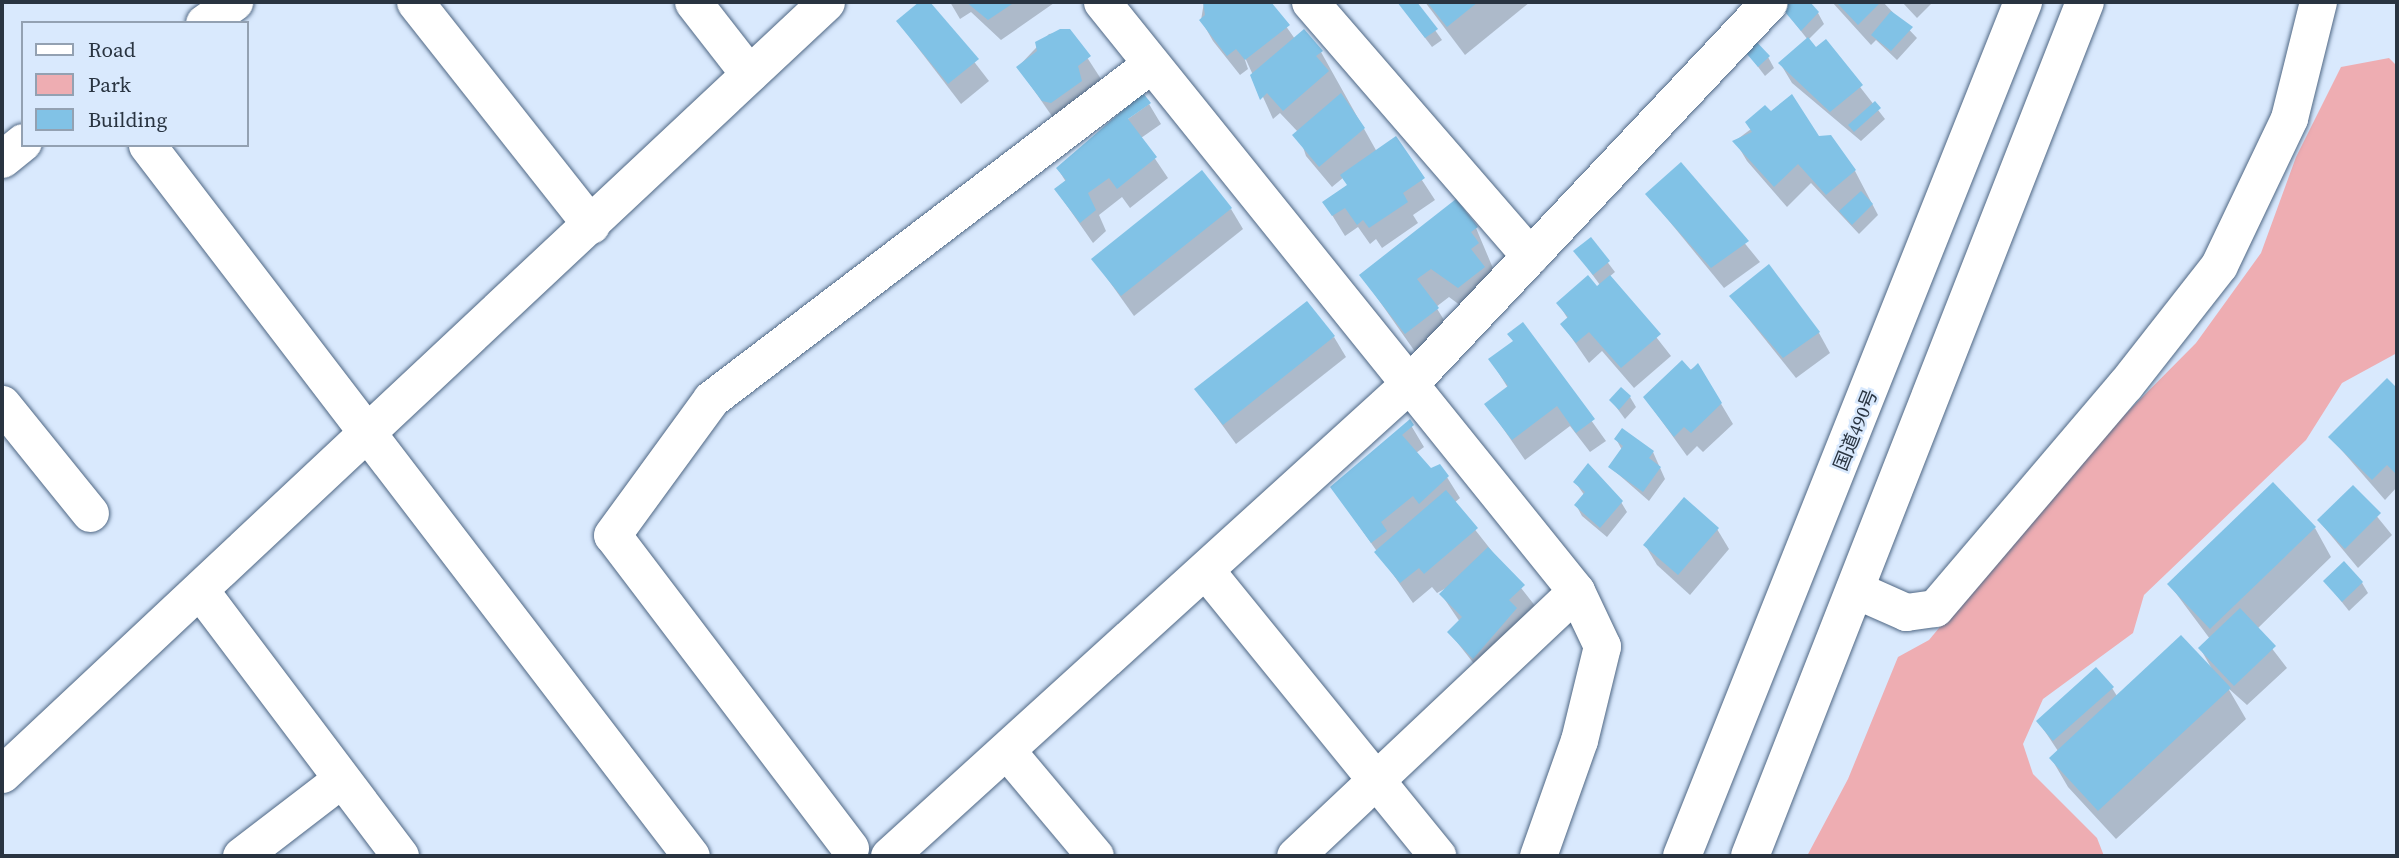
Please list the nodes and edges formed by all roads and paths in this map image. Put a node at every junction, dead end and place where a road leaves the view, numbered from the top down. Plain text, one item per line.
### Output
1 (234, 2) edge
2 (415, 2) edge
3 (693, 2) edge
4 (826, 2) edge
5 (1102, 2) edge
6 (1310, 2) edge
7 (1769, 2) edge
8 (2024, 2) edge
9 (2085, 2) edge
10 (2318, 2) edge
11 (207, 21) edge
12 (1151, 64) junction
13 (750, 74) junction
14 (21, 144) edge
15 (149, 147) edge
16 (2, 159) edge
17 (591, 225) junction
18 (1530, 256) junction
19 (1410, 383) junction
20 (2, 404) edge
21 (368, 437) junction
22 (90, 513) dead end
23 (1206, 571) junction
24 (1854, 589) junction
25 (1577, 591) junction
26 (202, 593) junction
27 (1006, 751) junction
28 (2, 774) edge
29 (1377, 779) junction
30 (340, 780) junction
31 (850, 848) dead end
32 (241, 856) edge
33 (400, 856) edge
34 (691, 856) edge
35 (889, 856) edge
36 (1095, 856) edge
37 (1295, 856) edge
38 (1438, 856) edge
39 (1538, 856) edge
40 (1682, 856) edge
41 (1750, 856) edge

1 - 11 street
2 - 17 street
3 - 13 street
4 - 13 street
5 - 12 street
6 - 18 street
7 - 18 street
8 - 40 highway, 国道490号
9 - 24 highway
10 - 24 street
12 - 19 street
12 - 31 street
13 - 17 street
14 - 16 street
15 - 21 street
17 - 21 street
18 - 19 street
19 - 23 street
19 - 25 street
20 - 22 street
21 - 26 street
21 - 34 street
23 - 27 street
23 - 29 street
24 - 41 highway
25 - 29 street
25 - 39 street
26 - 28 street
26 - 30 street
27 - 35 street
27 - 36 street
29 - 37 street
29 - 38 street
30 - 32 street
30 - 33 street

